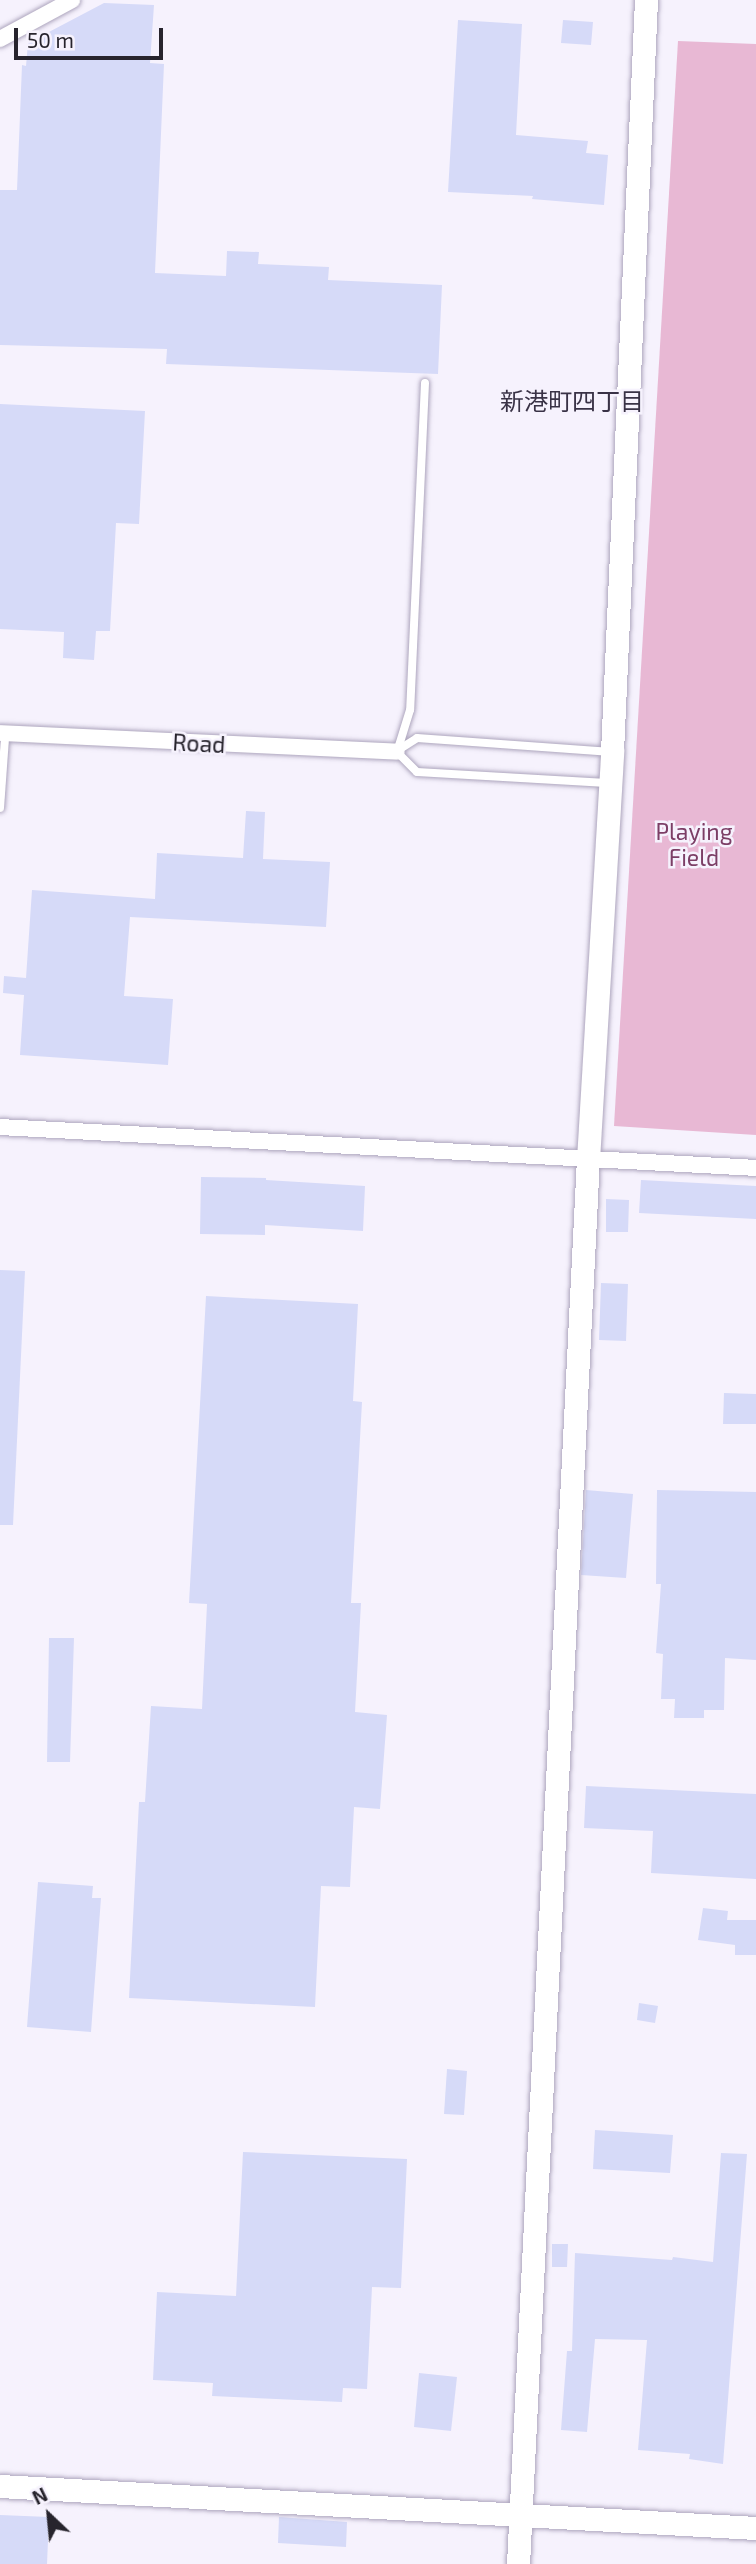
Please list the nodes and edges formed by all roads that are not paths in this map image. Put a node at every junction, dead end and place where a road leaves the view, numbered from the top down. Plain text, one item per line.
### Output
1 (72, 0) edge
2 (646, 0) edge
3 (0, 39) edge
4 (425, 383) dead end
5 (2, 736) edge
6 (397, 752) junction
7 (612, 752) junction
8 (610, 783) junction
9 (0, 808) edge
10 (0, 1127) edge
11 (588, 1160) junction
12 (756, 1168) edge
13 (0, 2486) edge
14 (521, 2516) junction
15 (756, 2528) edge
16 (518, 2564) edge

1 - 3 street
2 - 7 street
4 - 6 lane
5 - 6 street, Road
5 - 9 lane
6 - 7 lane
6 - 8 lane
7 - 8 street
8 - 11 street
10 - 11 street
11 - 12 street
11 - 14 street
13 - 14 street
14 - 15 street
14 - 16 street

